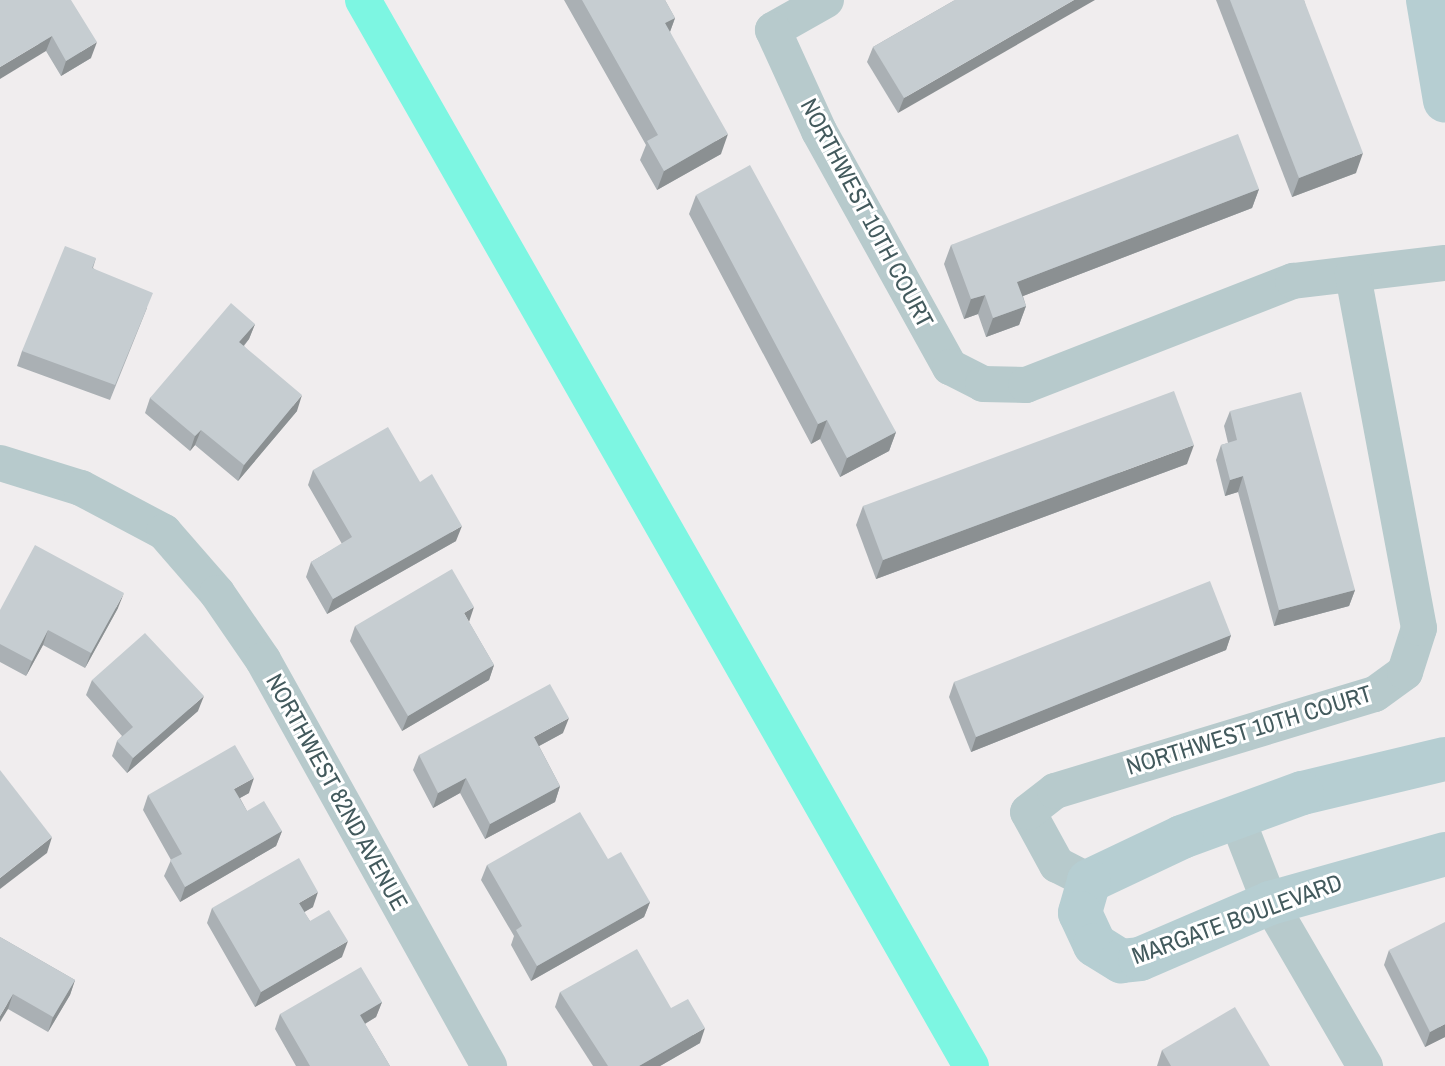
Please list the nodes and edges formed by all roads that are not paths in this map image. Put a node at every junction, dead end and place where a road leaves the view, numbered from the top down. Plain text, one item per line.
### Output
1 (826, 0) edge
2 (1428, 0) edge
3 (1445, 101) edge
4 (1445, 263) edge
5 (1353, 274) junction
6 (0, 463) edge
7 (1445, 759) edge
8 (1236, 816) junction
9 (1445, 854) edge
10 (1089, 881) junction
11 (1270, 903) junction
12 (489, 1066) edge
13 (1365, 1066) edge

1 - 5 street, NORTHWEST 10TH COURT
2 - 3 street
4 - 5 street, NORTHWEST 10TH COURT
5 - 10 street, NORTHWEST 10TH COURT
6 - 12 street, NORTHWEST 82ND AVENUE
7 - 8 street
8 - 10 street
8 - 11 street
9 - 11 street, MARGATE BOULEVARD
10 - 11 street, MARGATE BOULEVARD
11 - 13 street

